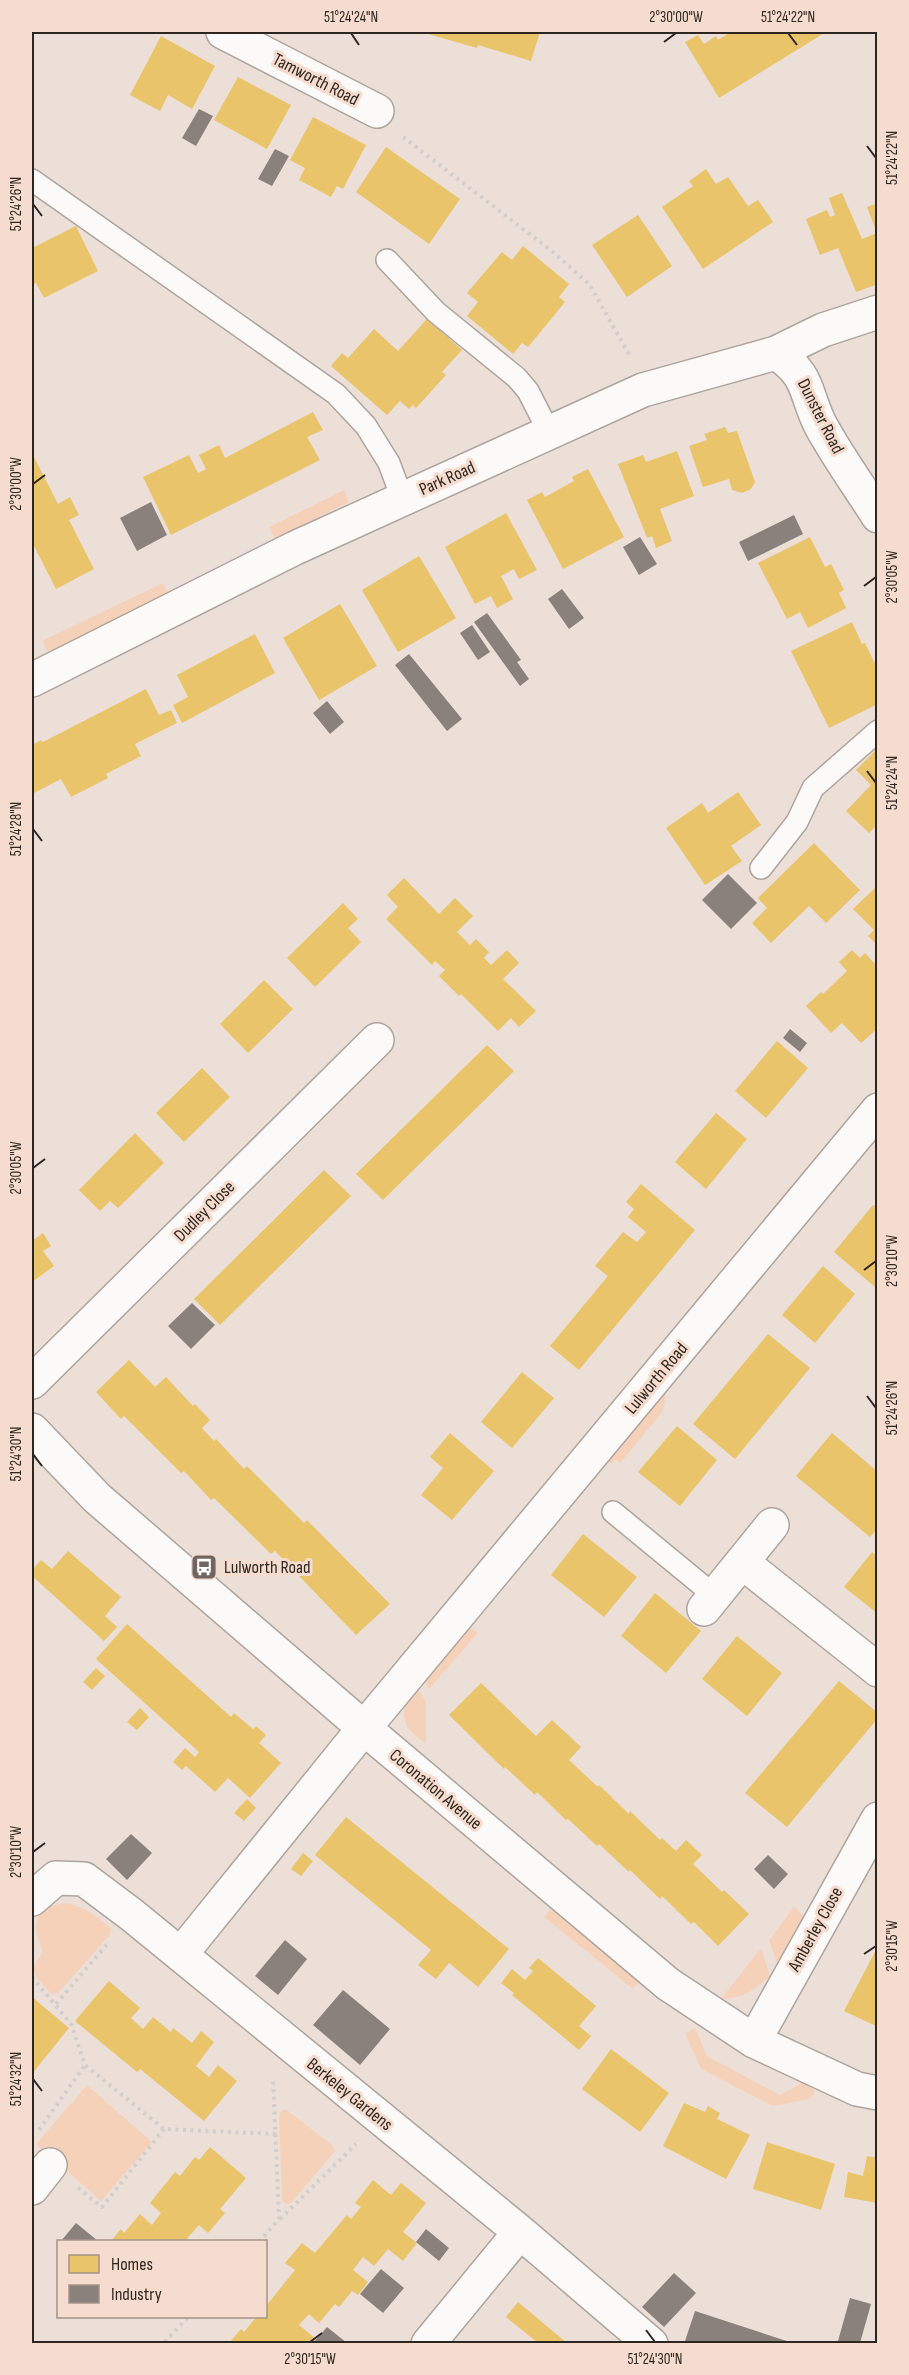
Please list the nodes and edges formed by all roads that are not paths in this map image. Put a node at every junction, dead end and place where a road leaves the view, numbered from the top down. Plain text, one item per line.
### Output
1 (223, 32) edge
2 (377, 111) road end
3 (32, 180) edge
4 (387, 260) dead end
5 (878, 312) edge
6 (776, 353) junction
7 (549, 432) junction
8 (402, 498) junction
9 (878, 516) edge
10 (32, 680) edge
11 (878, 731) edge
12 (761, 868) dead end
13 (377, 1040) dead end
14 (878, 1110) edge
15 (32, 1382) edge
16 (32, 1430) edge
17 (613, 1512) dead end
18 (772, 1525) dead end
19 (742, 1562) junction
20 (709, 1603) joint
21 (878, 1670) edge
22 (364, 1728) junction
23 (878, 1819) edge
24 (32, 1899) edge
25 (180, 1954) junction
26 (754, 2041) junction
27 (878, 2092) edge
28 (520, 2232) junction
29 (428, 2343) edge
30 (651, 2343) edge

1 - 2 street, Tamworth Road
3 - 8 lane
4 - 7 lane
5 - 6 street, Park Road
6 - 7 street, Park Road
6 - 9 street, Dunster Road
7 - 8 street, Park Road
8 - 10 street, Park Road
11 - 12 lane
13 - 15 street, Dudley Close
14 - 22 street, Lulworth Road
16 - 22 street, Coronation Avenue
17 - 20 lane
18 - 19 street
19 - 20 street
19 - 21 street
22 - 25 street
22 - 26 street, Coronation Avenue
23 - 26 street, Amberley Close
24 - 25 street, Berkeley Gardens
25 - 28 street, Berkeley Gardens
26 - 27 street, Coronation Avenue
28 - 29 street
28 - 30 street, Berkeley Gardens

